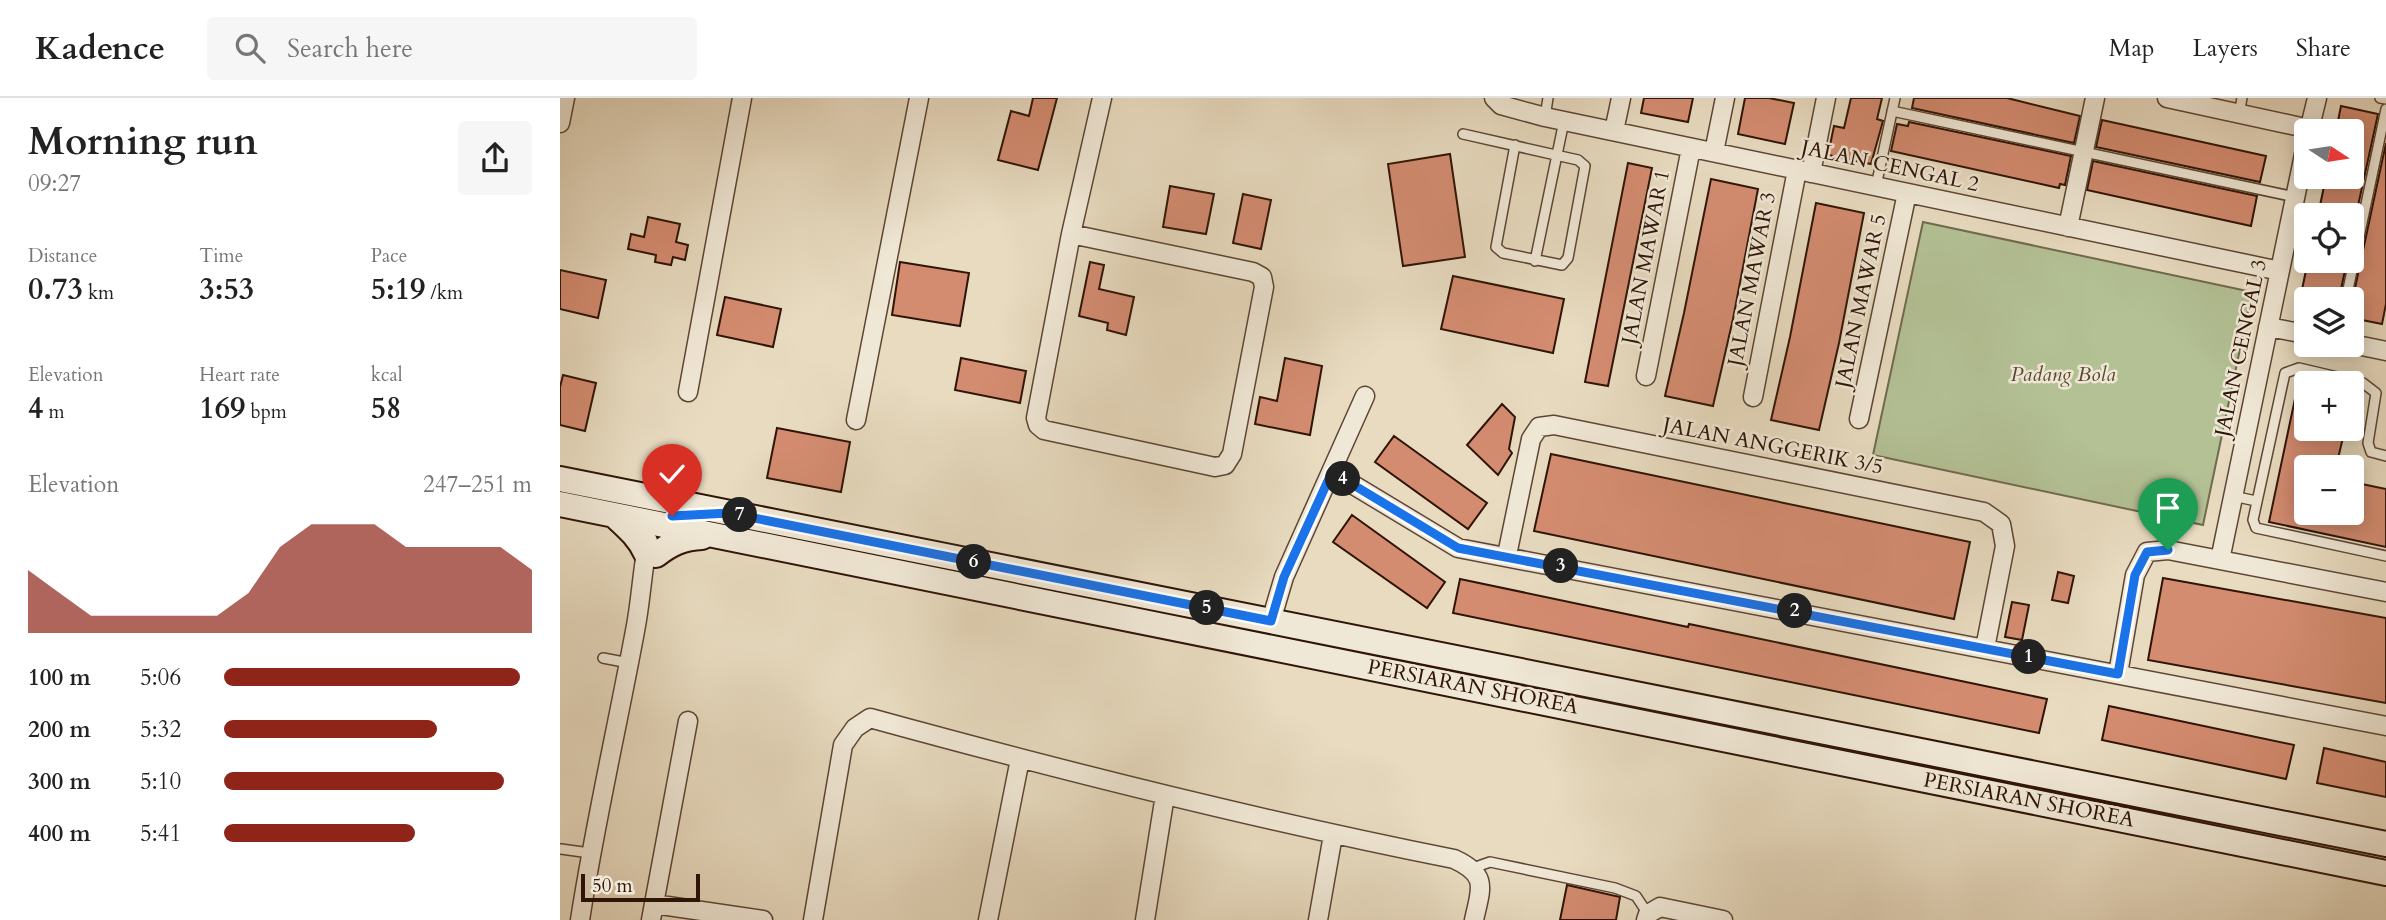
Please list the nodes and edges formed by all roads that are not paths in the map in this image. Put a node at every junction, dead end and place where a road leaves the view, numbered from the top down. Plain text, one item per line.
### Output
1 (565, 98) edge
2 (742, 98) edge
3 (919, 98) edge
4 (1102, 98) edge
5 (1494, 98) edge
6 (1548, 98) edge
7 (1621, 98) edge
8 (1725, 98) edge
9 (1826, 98) edge
10 (1895, 98) edge
11 (2095, 98) edge
12 (2168, 98) edge
13 (2316, 98) edge
14 (2380, 98) edge
15 (2386, 99) edge
16 (2240, 106) edge
17 (2386, 108) edge
18 (1892, 111) junction
19 (1545, 117) junction
20 (2312, 119) edge
21 (1564, 121) junction
22 (560, 123) edge
23 (2294, 129) edge
24 (1614, 131) junction
25 (1463, 134) dead end
26 (1515, 145) junction
27 (1691, 148) junction
28 (2083, 151) junction
29 (1714, 152) junction
30 (1557, 155) junction
31 (1804, 171) junction
32 (1876, 186) junction
33 (2297, 189) edge
34 (1907, 193) junction
35 (2295, 197) junction
36 (2068, 227) junction
37 (1071, 234) junction
38 (1535, 261) junction
39 (2280, 271) junction
40 (2349, 287) edge
41 (2269, 327) junction
42 (2294, 332) edge
43 (2364, 346) edge
44 (2386, 351) edge
45 (1646, 376) dead end
46 (688, 392) dead end
47 (1365, 397) dead end
48 (1753, 397) dead end
49 (1859, 419) dead end
50 (856, 420) dead end
51 (2386, 456) edge
52 (1332, 472) junction
53 (560, 479) edge
54 (616, 490) junction
55 (2232, 496) junction
56 (2256, 501) junction
57 (560, 504) edge
58 (729, 513) junction
59 (614, 515) junction
60 (658, 522) junction
61 (720, 536) junction
62 (651, 554) junction
63 (1507, 555) junction
64 (2386, 556) edge
65 (2220, 560) junction
66 (2386, 592) edge
67 (1271, 621) junction
68 (1193, 631) junction
69 (1985, 648) junction
70 (603, 658) dead end
71 (1335, 659) junction
72 (629, 663) junction
73 (2118, 674) junction
74 (688, 721) dead end
75 (2386, 726) edge
76 (1020, 759) junction
77 (1165, 795) junction
78 (1334, 835) junction
79 (2386, 844) edge
80 (561, 849) edge
81 (590, 853) junction
82 (1473, 868) junction
83 (2386, 873) edge
84 (653, 912) edge
85 (1647, 917) edge
86 (580, 920) edge
87 (763, 920) edge
88 (813, 920) edge
89 (988, 920) edge
90 (1145, 920) edge
91 (1318, 920) edge
92 (1474, 920) edge
93 (1723, 920) edge

1 - 22 street
2 - 46 street
3 - 50 street
4 - 37 street
5 - 19 street, JALAN CENGAL 2
6 - 19 lane
7 - 24 street
8 - 29 street
9 - 31 street, JALAN MAWAR 3
10 - 18 lane
11 - 28 street
12 - 16 street
13 - 20 street, JALAN CENGAL 3
14 - 15 lane
16 - 23 street
17 - 40 lane
18 - 28 lane
18 - 32 lane
19 - 21 street, JALAN CENGAL 2
21 - 24 street, JALAN CENGAL 2
21 - 30 lane
24 - 27 street, JALAN CENGAL 2
25 - 26 lane
26 - 30 lane
26 - 38 lane
27 - 29 street, JALAN CENGAL 2
27 - 45 street, JALAN MAWAR 1
28 - 35 lane
28 - 36 street
29 - 31 street, JALAN CENGAL 2
30 - 38 lane
30 - 38 lane
31 - 32 street, JALAN CENGAL 2
31 - 48 street, JALAN MAWAR 3
32 - 34 street, JALAN CENGAL 2
33 - 35 street, JALAN CENGAL 3
34 - 36 street, JALAN CENGAL 2
34 - 49 street, JALAN MAWAR 5
35 - 39 street, JALAN CENGAL 3
36 - 39 street, JALAN CENGAL 2
37 - 37 street
39 - 41 street, JALAN CENGAL 3
41 - 42 street
41 - 55 street, JALAN CENGAL 3
43 - 44 street
47 - 52 street
51 - 56 lane
52 - 63 street
52 - 67 street
53 - 54 main road, PERSIARAN SHOREA
54 - 58 main road, PERSIARAN SHOREA
54 - 60 main road
55 - 56 lane
55 - 65 street, JALAN CENGAL 3
56 - 64 lane
57 - 59 main road, PERSIARAN SHOREA
58 - 60 main road
58 - 67 main road, PERSIARAN SHOREA
59 - 60 main road, PERSIARAN SHOREA
59 - 62 main road
60 - 61 main road, PERSIARAN SHOREA
60 - 62 street
61 - 62 main road
61 - 68 main road, PERSIARAN SHOREA
62 - 72 street
63 - 69 street
63 - 69 street, JALAN ANGGERIK 3/5
65 - 66 street
65 - 73 street
67 - 68 main road
67 - 71 main road
67 - 79 main road, PERSIARAN SHOREA
68 - 71 main road, PERSIARAN SHOREA
69 - 73 street
70 - 72 lane
71 - 83 main road, PERSIARAN SHOREA
72 - 81 street
73 - 75 street
74 - 84 street
76 - 77 street
76 - 88 street
76 - 89 street
77 - 78 street
77 - 90 street
78 - 82 street
78 - 91 street
80 - 81 lane
81 - 86 street
82 - 85 lane
82 - 92 street
84 - 87 street
85 - 93 street

